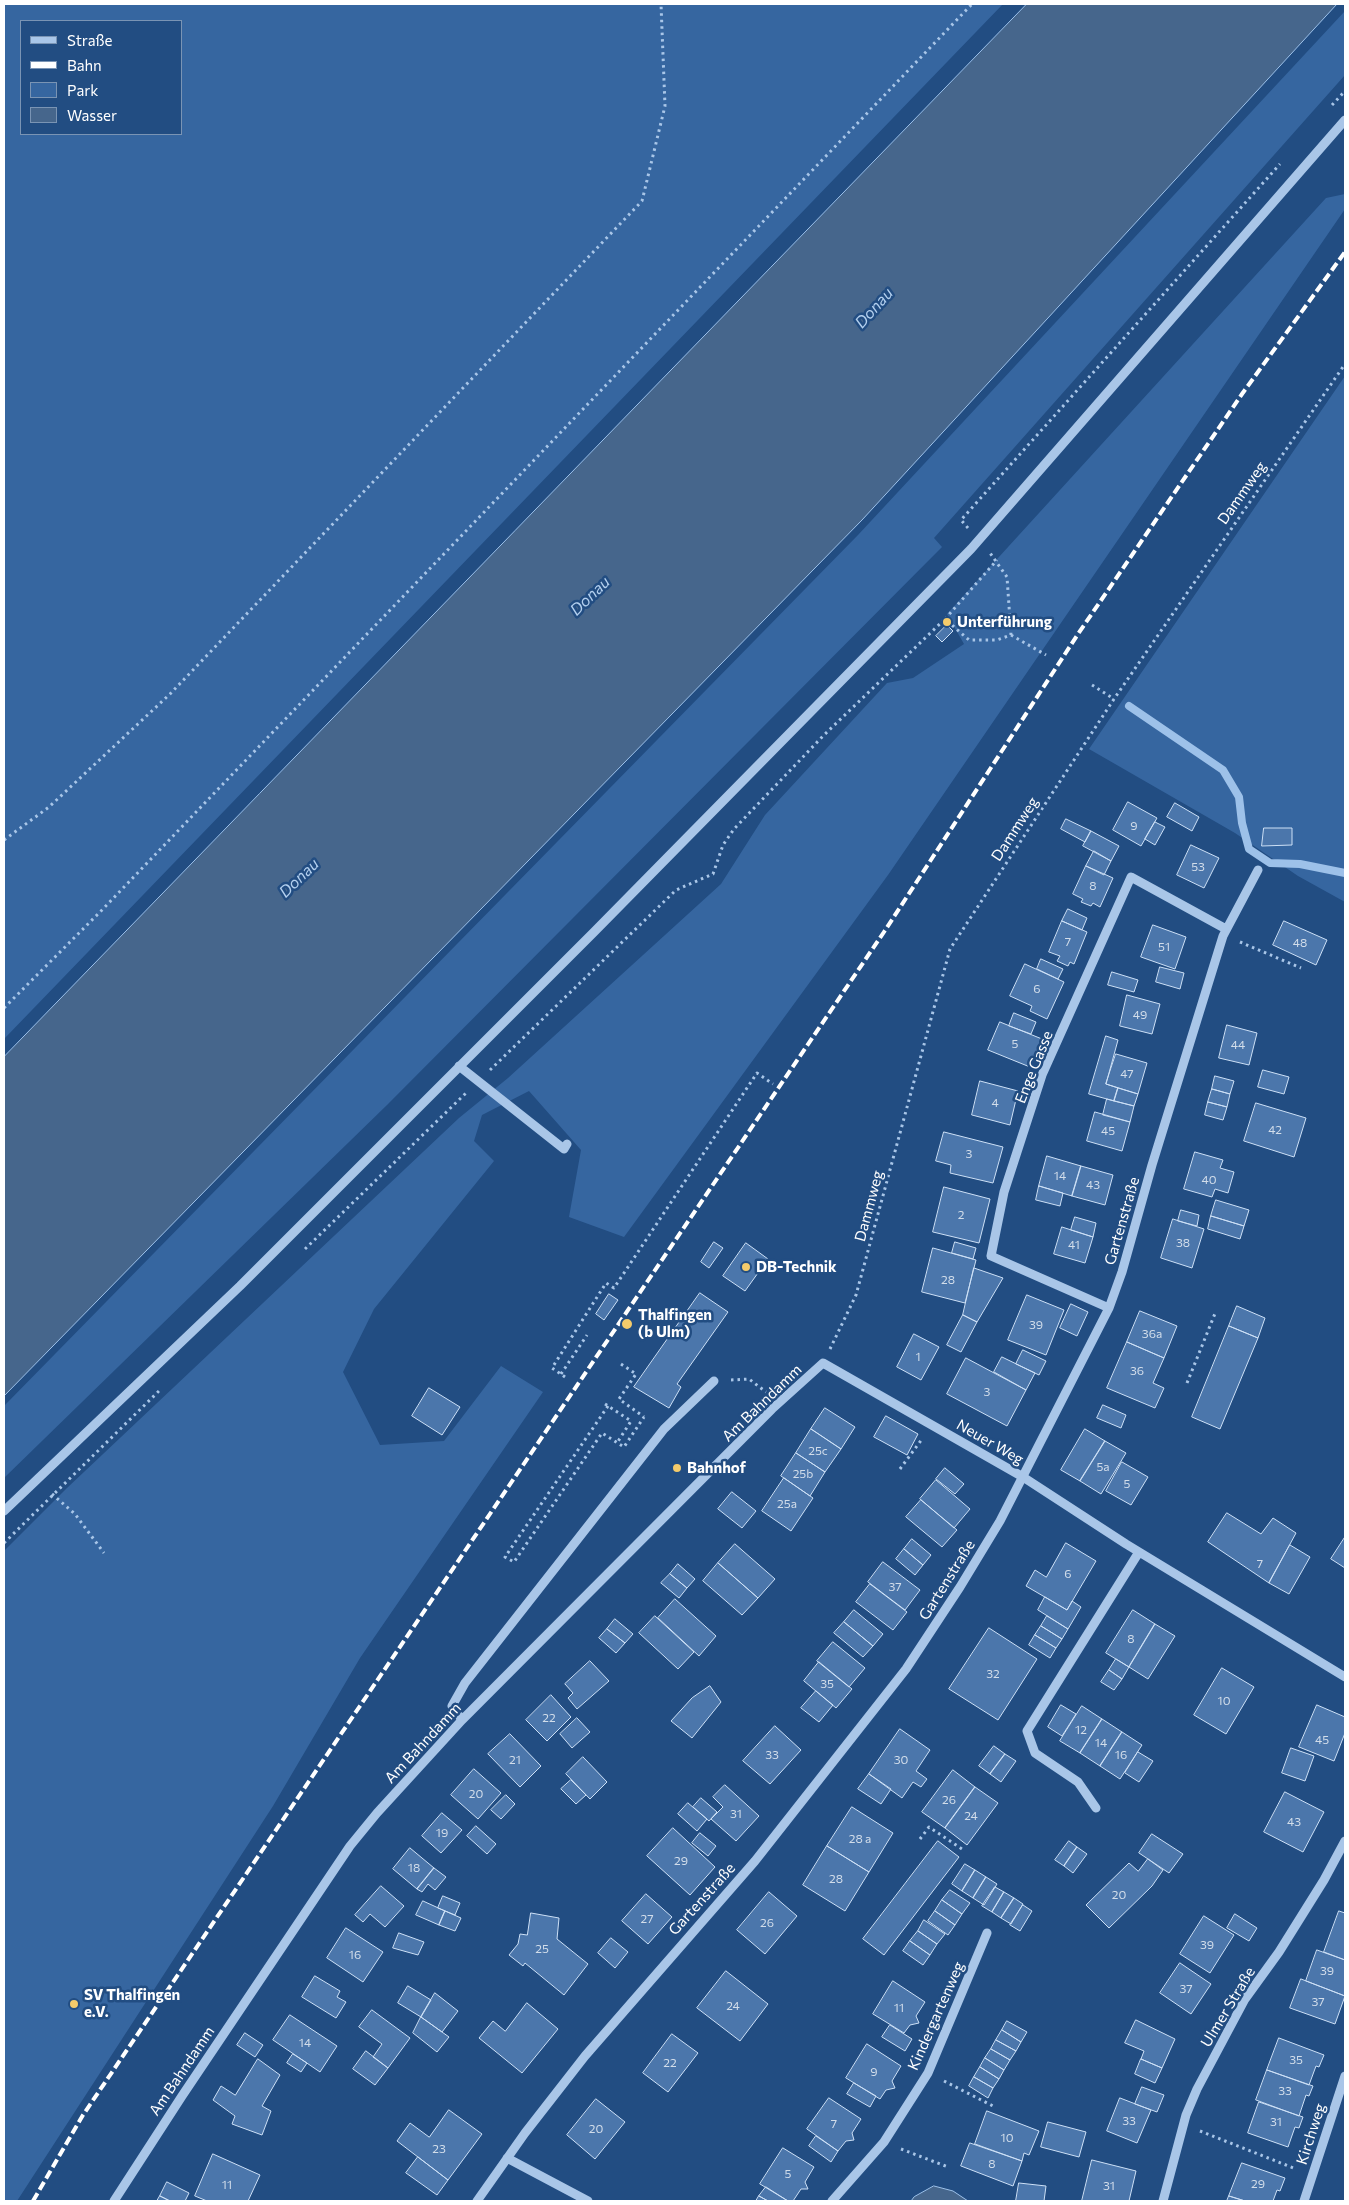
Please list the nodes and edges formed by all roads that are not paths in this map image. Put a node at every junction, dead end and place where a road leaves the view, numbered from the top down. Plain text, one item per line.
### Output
1 (1345, 120) edge
2 (1258, 870) dead end
3 (1225, 932) junction
4 (459, 1066) junction
5 (567, 1144) dead end
6 (1109, 1308) junction
7 (822, 1363) joint
8 (714, 1381) dead end
9 (1023, 1477) junction
10 (4, 1511) edge
11 (1139, 1552) junction
12 (1345, 1677) edge
13 (462, 1720) junction
14 (1096, 1808) dead end
15 (1345, 1840) edge
16 (987, 1933) dead end
17 (1345, 2076) edge
18 (506, 2158) junction
19 (114, 2201) edge
20 (477, 2201) edge
21 (588, 2201) edge
22 (832, 2201) edge
23 (1163, 2201) edge
24 (1304, 2201) edge

1 - 4 street
2 - 3 street, Gartenstraße
3 - 6 street, Gartenstraße
3 - 6 street, Enge Gasse
4 - 5 street
4 - 10 street
6 - 9 street, Gartenstraße
7 - 9 street, Neuer Weg
7 - 13 street, Am Bahndamm
8 - 13 street
9 - 11 street, Neuer Weg
9 - 18 street, Gartenstraße
11 - 12 street, Neuer Weg
11 - 14 street
13 - 19 street, Am Bahndamm
15 - 23 street, Ulmer Straße
16 - 22 street, Kindergartenweg
17 - 24 street, Kirchweg
18 - 20 street, Gartenstraße
18 - 21 street

